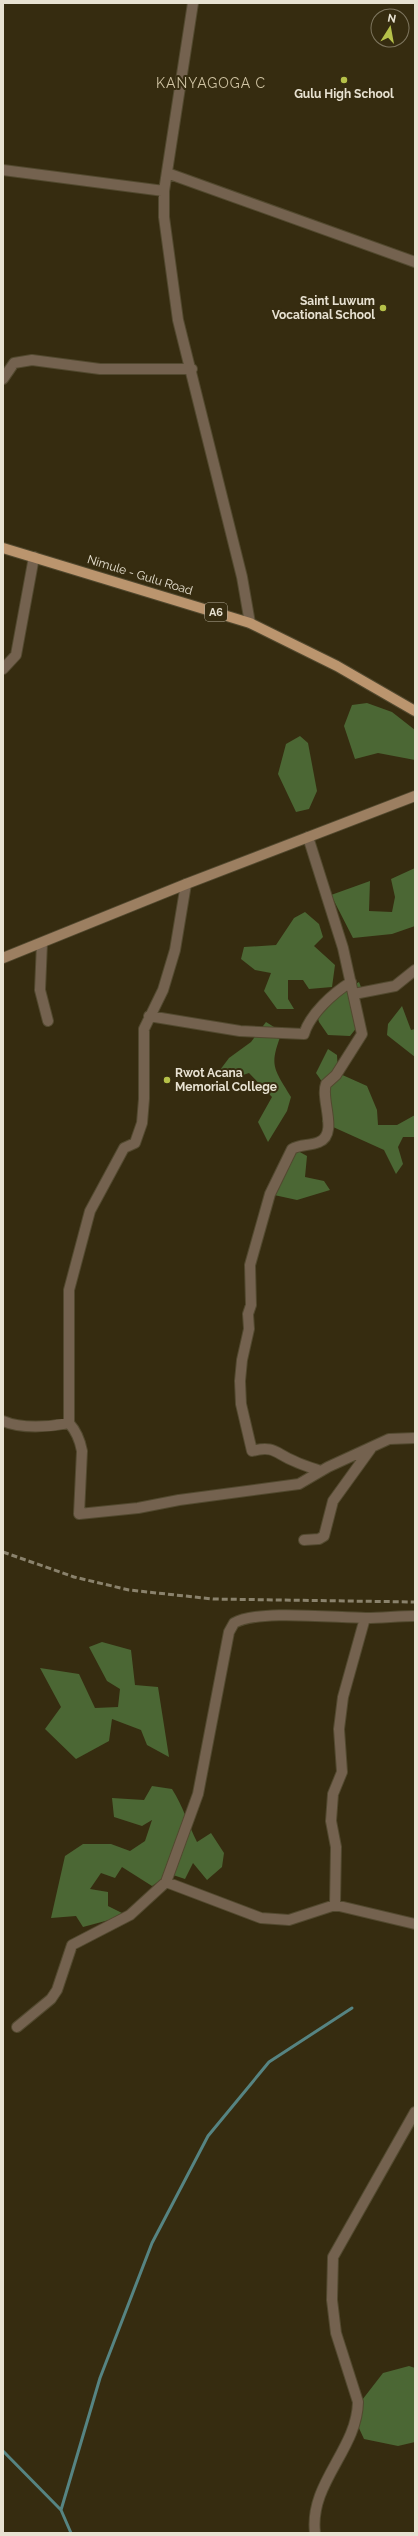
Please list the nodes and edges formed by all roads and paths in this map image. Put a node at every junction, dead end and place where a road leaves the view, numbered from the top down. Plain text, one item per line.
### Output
1 (193, 3) edge
2 (3, 170) edge
3 (167, 172) junction
4 (164, 191) junction
5 (415, 262) edge
6 (192, 369) junction
7 (3, 379) edge
8 (3, 548) edge
9 (34, 557) junction
10 (250, 623) junction
11 (3, 669) edge
12 (415, 711) edge
13 (415, 796) edge
14 (308, 837) junction
15 (186, 884) junction
16 (42, 943) junction
17 (3, 958) edge
18 (415, 970) edge
19 (351, 982) junction
20 (354, 994) junction
21 (149, 1016) junction
22 (48, 1021) dead end
23 (3, 1421) edge
24 (69, 1423) junction
25 (415, 1438) edge
26 (372, 1447) junction
27 (321, 1471) junction
28 (304, 1540) dead end
29 (415, 1616) edge
30 (365, 1618) junction
31 (166, 1882) junction
32 (335, 1905) junction
33 (415, 1924) edge
34 (17, 2027) dead end
35 (415, 2112) edge
36 (315, 2533) edge

1 - 3 street
2 - 4 street
3 - 4 street
3 - 5 street
4 - 6 street
6 - 7 street
6 - 10 street
8 - 9 main road, Nimule - Gulu Road / A6
9 - 10 main road, Nimule - Gulu Road / A6
9 - 11 street
10 - 12 main road, Nimule - Gulu Road / A6
13 - 14 main road
14 - 15 main road
14 - 19 street
15 - 16 main road
15 - 21 street
16 - 17 main road
16 - 22 street
18 - 20 street
19 - 20 street
19 - 21 street
20 - 27 street
21 - 24 street
23 - 24 street
24 - 27 street
25 - 26 street
26 - 27 street
26 - 28 street
29 - 30 street
30 - 31 street
30 - 32 street
31 - 32 street
31 - 34 street
32 - 33 street
35 - 36 street

